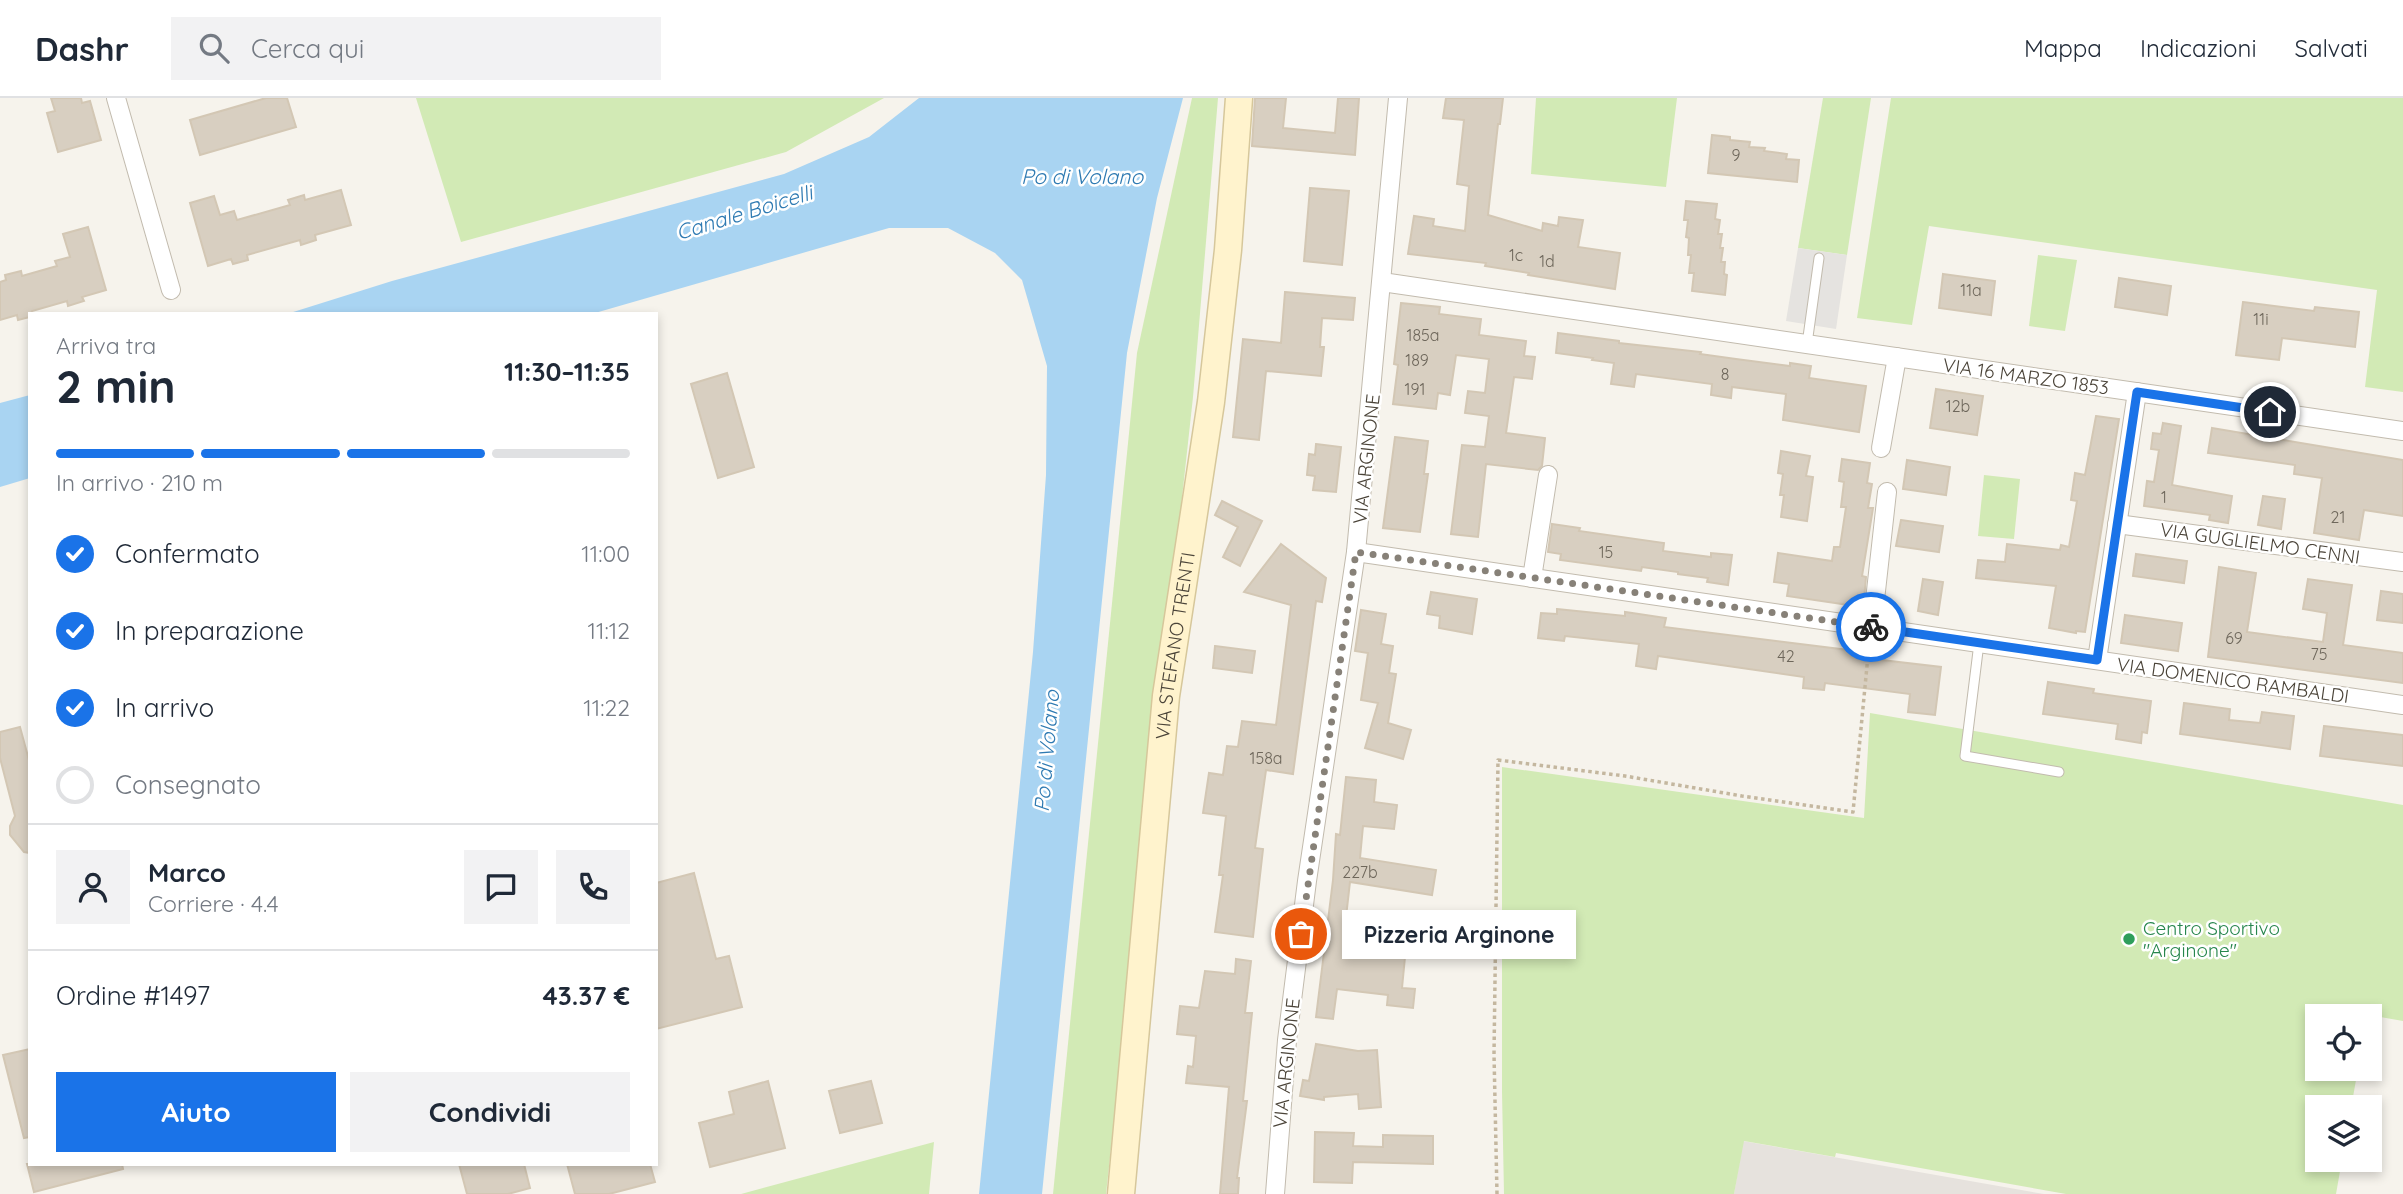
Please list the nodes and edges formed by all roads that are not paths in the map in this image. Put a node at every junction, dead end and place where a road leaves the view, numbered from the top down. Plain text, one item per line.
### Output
1 (116, 98) edge
2 (1239, 98) edge
3 (1398, 98) edge
4 (1819, 258) dead end
5 (1382, 282) junction
6 (171, 290) dead end
7 (1807, 344) junction
8 (1897, 357) junction
9 (2137, 392) junction
10 (2403, 431) edge
11 (1881, 448) dead end
12 (1548, 475) dead end
13 (1887, 492) dead end
14 (2118, 524) junction
15 (1356, 552) junction
16 (2403, 562) edge
17 (1532, 578) junction
18 (1872, 627) junction
19 (1979, 643) junction
20 (2097, 660) junction
21 (2403, 705) edge
22 (2059, 772) dead end
23 (1121, 1194) edge
24 (1275, 1194) edge

1 - 6 street
2 - 23 main road, VIA STEFANO TRENTI
3 - 5 street, VIA ARGINONE
4 - 7 lane
5 - 7 street, VIA 16 MARZO 1853
5 - 15 street, VIA ARGINONE
7 - 8 street, VIA 16 MARZO 1853
8 - 9 street, VIA 16 MARZO 1853
8 - 11 street
9 - 10 street, VIA 16 MARZO 1853
9 - 14 street
12 - 17 street
13 - 18 street
14 - 16 street, VIA GUGLIELMO CENNI
14 - 20 street
15 - 17 street, VIA DOMENICO RAMBALDI
15 - 24 street, VIA ARGINONE
17 - 18 street, VIA DOMENICO RAMBALDI
18 - 19 street, VIA DOMENICO RAMBALDI
19 - 20 street, VIA DOMENICO RAMBALDI
19 - 22 lane
20 - 21 street, VIA DOMENICO RAMBALDI

